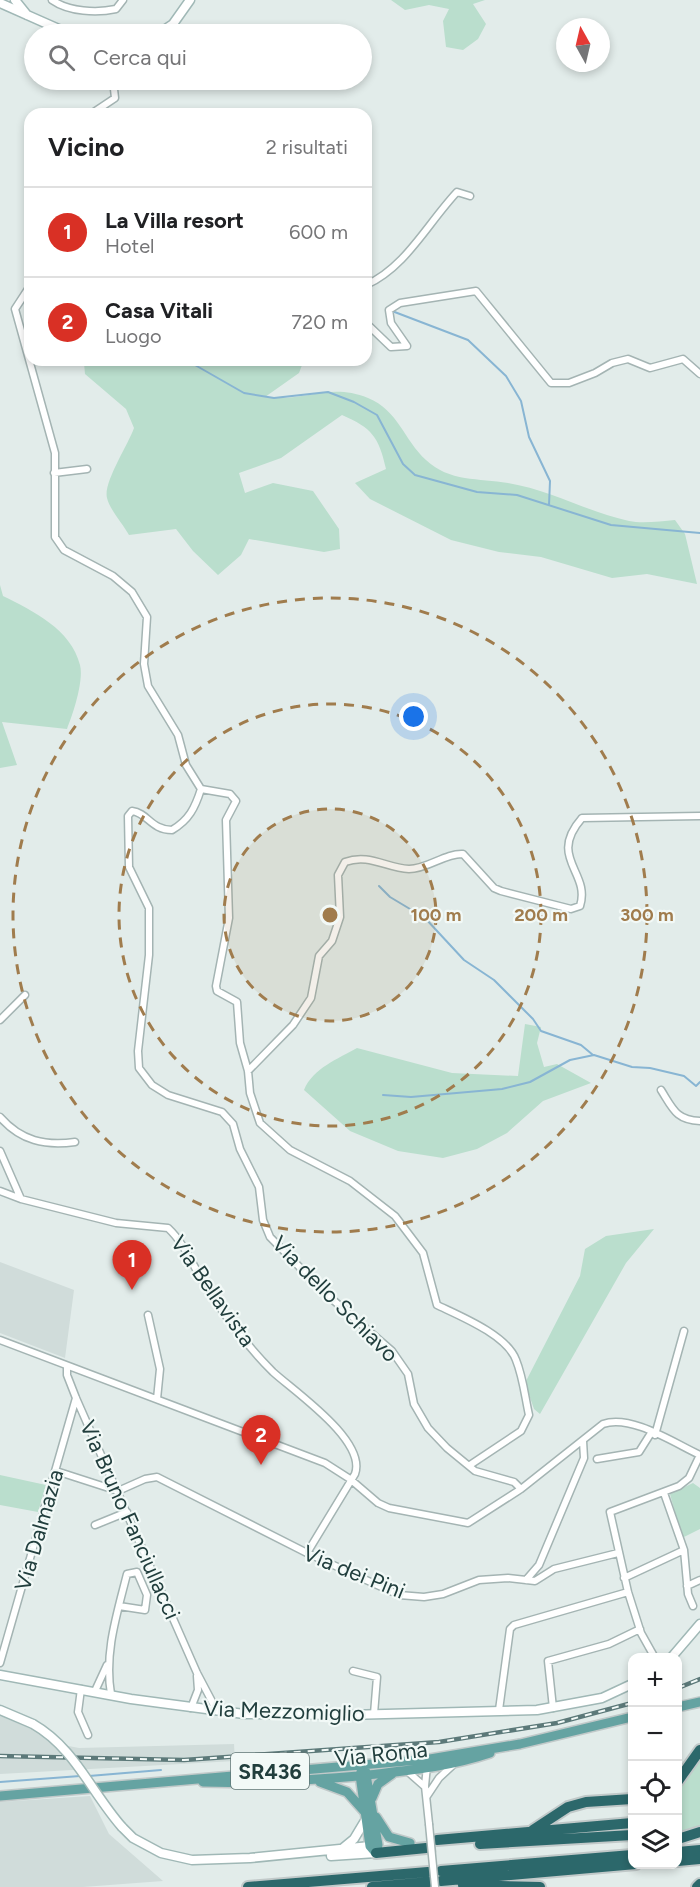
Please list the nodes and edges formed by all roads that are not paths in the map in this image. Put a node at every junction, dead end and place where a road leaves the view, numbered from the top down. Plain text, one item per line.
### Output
1 (15, 0) edge
2 (52, 0) edge
3 (123, 0) edge
4 (190, 0) edge
5 (0, 3) edge
6 (29, 18) junction
7 (44, 24) edge
8 (173, 24) edge
9 (114, 90) edge
10 (100, 108) edge
11 (470, 196) dead end
12 (372, 282) edge
13 (24, 295) edge
14 (372, 329) edge
15 (24, 341) edge
16 (31, 366) edge
17 (700, 374) edge
18 (87, 469) dead end
19 (54, 472) junction
20 (201, 789) junction
21 (700, 816) edge
22 (26, 995) dead end
23 (0, 1020) edge
24 (248, 1071) junction
25 (661, 1090) dead end
26 (0, 1116) edge
27 (700, 1121) edge
28 (75, 1142) dead end
29 (0, 1151) edge
30 (0, 1191) edge
31 (21, 1199) junction
32 (148, 1315) dead end
33 (684, 1331) dead end
34 (0, 1340) edge
35 (67, 1367) junction
36 (76, 1398) junction
37 (157, 1399) junction
38 (653, 1434) junction
39 (583, 1441) junction
40 (700, 1455) edge
41 (597, 1460) dead end
42 (470, 1465) junction
43 (56, 1471) junction
44 (350, 1479) junction
45 (521, 1489) junction
46 (118, 1491) junction
47 (664, 1493) junction
48 (127, 1512) junction
49 (95, 1525) dead end
50 (684, 1550) junction
51 (307, 1553) junction
52 (618, 1553) junction
53 (624, 1578) junction
54 (526, 1580) junction
55 (700, 1580) edge
56 (158, 1584) junction
57 (687, 1586) junction
58 (145, 1589) junction
59 (628, 1592) junction
60 (119, 1606) junction
61 (693, 1606) dead end
62 (700, 1624) edge
63 (640, 1629) junction
64 (652, 1653) edge
65 (675, 1653) edge
66 (0, 1663) edge
67 (107, 1665) junction
68 (353, 1671) dead end
69 (197, 1672) junction
70 (0, 1675) edge
71 (628, 1686) edge
72 (81, 1689) junction
73 (95, 1691) junction
74 (111, 1694) junction
75 (700, 1702) edge
76 (682, 1706) edge
77 (191, 1708) junction
78 (553, 1708) junction
79 (0, 1710) edge
80 (499, 1710) junction
81 (217, 1712) junction
82 (374, 1714) junction
83 (628, 1719) edge
84 (88, 1735) dead end
85 (700, 1743) edge
86 (513, 1745) junction
87 (700, 1750) edge
88 (363, 1764) junction
89 (430, 1765) junction
90 (453, 1765) junction
91 (682, 1765) edge
92 (402, 1771) junction
93 (364, 1775) junction
94 (682, 1775) edge
95 (311, 1780) junction
96 (177, 1781) junction
97 (425, 1786) junction
98 (433, 1786) junction
99 (0, 1796) edge
100 (426, 1796) junction
101 (628, 1799) edge
102 (369, 1811) junction
103 (628, 1823) edge
104 (700, 1832) edge
105 (525, 1833) junction
106 (628, 1835) edge
107 (682, 1838) edge
108 (410, 1843) junction
109 (374, 1848) junction
110 (340, 1850) junction
111 (700, 1850) edge
112 (628, 1851) edge
113 (682, 1852) edge
114 (628, 1856) edge
115 (250, 1858) junction
116 (593, 1859) junction
117 (700, 1859) edge
118 (682, 1861) edge
119 (628, 1865) edge
120 (433, 1882) edge
121 (248, 1887) edge
122 (372, 1887) edge
123 (540, 1887) edge

1 - 6 main road
2 - 3 street
4 - 8 main road
5 - 6 main road
6 - 7 main road
9 - 10 street
11 - 12 street
13 - 15 street
14 - 17 street
16 - 19 street
18 - 19 street
19 - 20 street
20 - 24 street
20 - 42 street, Via dello Schiavo
21 - 24 street
22 - 23 street
24 - 42 street
25 - 27 street
26 - 28 street
29 - 31 street
30 - 31 street, Via Bellavista
31 - 44 street, Via Bellavista
32 - 37 street
33 - 38 street
34 - 35 street
35 - 36 street, Via Bruno Fanciullacci
35 - 37 street
36 - 43 street, Via Dalmazia
36 - 46 street, Via Bruno Fanciullacci
37 - 44 street
38 - 39 street
38 - 40 street
38 - 41 street
39 - 45 street
39 - 54 street
40 - 47 street
42 - 45 street
43 - 46 street
43 - 66 street, Via Dalmazia
44 - 45 street
44 - 51 street
46 - 48 street, Via Bruno Fanciullacci
46 - 51 street, Via dei Pini
47 - 50 street
47 - 52 street
48 - 49 street
48 - 56 street, Via Bruno Fanciullacci
50 - 53 street
50 - 57 street
51 - 54 street, Via dei Pini
52 - 53 street
52 - 54 street
53 - 59 street
55 - 57 street
56 - 58 street
56 - 69 street, Via Bruno Fanciullacci
57 - 61 street
58 - 60 street
58 - 60 street
59 - 63 street
59 - 80 street
60 - 67 street
62 - 65 main road
63 - 64 street
63 - 78 street
67 - 73 street
67 - 74 street
68 - 82 street
69 - 77 street
69 - 81 street, Via Bruno Fanciullacci
70 - 72 main road, Via Mezzomiglio
71 - 78 main road, Via Mezzomiglio
72 - 73 main road, Via Mezzomiglio
72 - 84 street
73 - 74 main road, Via Mezzomiglio
74 - 77 main road, Via Mezzomiglio
75 - 76 main road
77 - 81 main road, Via Mezzomiglio
78 - 80 main road, Via Mezzomiglio
79 - 115 main road, bridge
80 - 82 main road, Via Mezzomiglio
81 - 82 main road, Via Mezzomiglio
83 - 86 main road, Via Roma / SR436
85 - 91 highway
86 - 89 main road, Via Roma / SR436
86 - 90 main road, Via Roma / SR436
87 - 94 highway
88 - 89 main road, Via Roma / SR436
88 - 93 main road
88 - 96 main road, Via Roma / SR436
89 - 90 main road, Via Roma / SR436
89 - 92 main road, Via Roma / SR436
89 - 97 street
89 - 98 street
90 - 98 street
92 - 93 main road, Via Roma / SR436
92 - 97 street
92 - 102 main road
93 - 95 main road, Via Roma / SR436
93 - 102 main road
95 - 96 main road, Via Roma / SR436
95 - 102 main road
96 - 99 main road, Via Roma / SR436
97 - 100 street
98 - 100 street
100 - 120 street, bridge
101 - 105 highway
102 - 108 main road
102 - 109 main road
102 - 110 main road
103 - 105 highway
104 - 107 highway
105 - 106 highway
108 - 109 main road
108 - 109 highway
109 - 110 main road
109 - 115 main road
110 - 115 main road
111 - 113 highway
112 - 116 highway
114 - 116 highway
116 - 120 highway
117 - 118 highway
119 - 120 highway
120 - 121 highway
120 - 122 highway
120 - 123 highway

